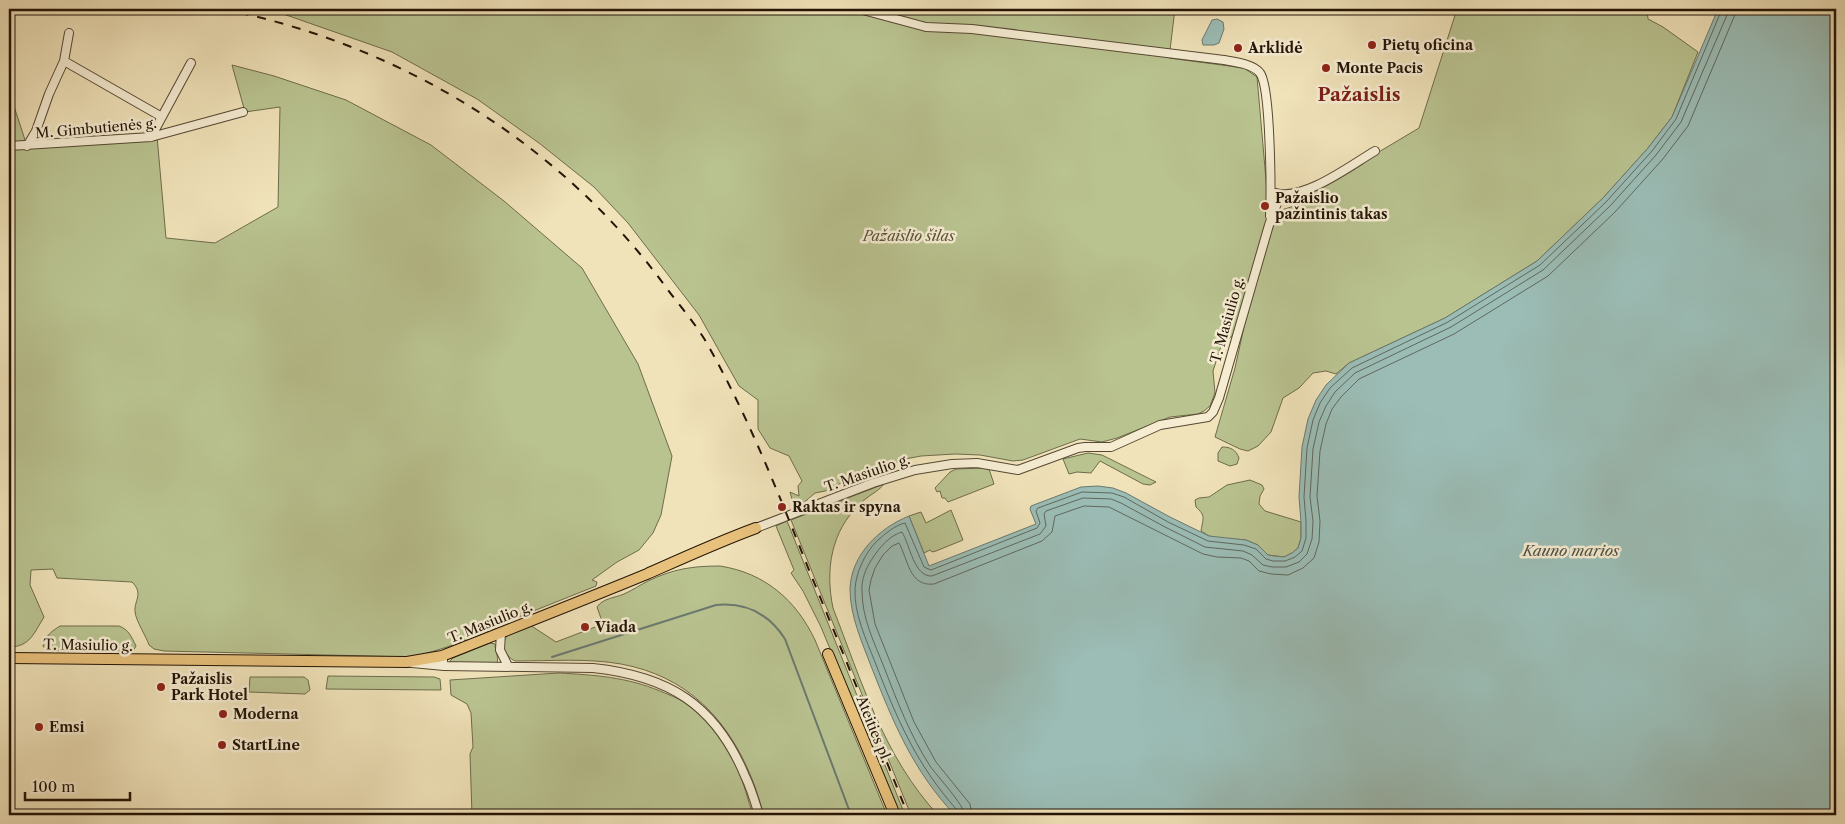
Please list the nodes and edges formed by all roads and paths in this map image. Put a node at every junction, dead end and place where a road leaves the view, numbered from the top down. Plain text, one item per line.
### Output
1 (859, 9) edge
2 (69, 33) dead end
3 (64, 61) junction
4 (191, 63) dead end
5 (243, 112) dead end
6 (162, 116) junction
7 (151, 137) junction
8 (9, 146) edge
9 (27, 146) junction
10 (1375, 151) dead end
11 (1271, 192) junction
12 (1280, 195) junction
13 (1269, 225) junction
14 (756, 528) joint
15 (501, 632) junction
16 (828, 654) dead end
17 (9, 658) edge
18 (443, 661) junction
19 (508, 666) junction
20 (759, 815) edge
21 (895, 815) edge

1 - 11 street, T. Masiulio g.
2 - 3 street
3 - 6 street
3 - 9 street
4 - 6 street
5 - 7 street, M. Gimbutienės g.
6 - 7 street
7 - 9 street, M. Gimbutienės g.
8 - 9 street, M. Gimbutienės g.
10 - 12 street
11 - 12 street
11 - 13 street, T. Masiulio g.
12 - 13 street, T. Masiulio g.
13 - 14 street, T. Masiulio g.
14 - 15 main road, T. Masiulio g.
15 - 18 main road, T. Masiulio g.
15 - 19 street
16 - 21 main road, Ateities pl.
17 - 18 main road, T. Masiulio g.
18 - 19 street, T. Masiulio g.
19 - 20 street, T. Masiulio g.

